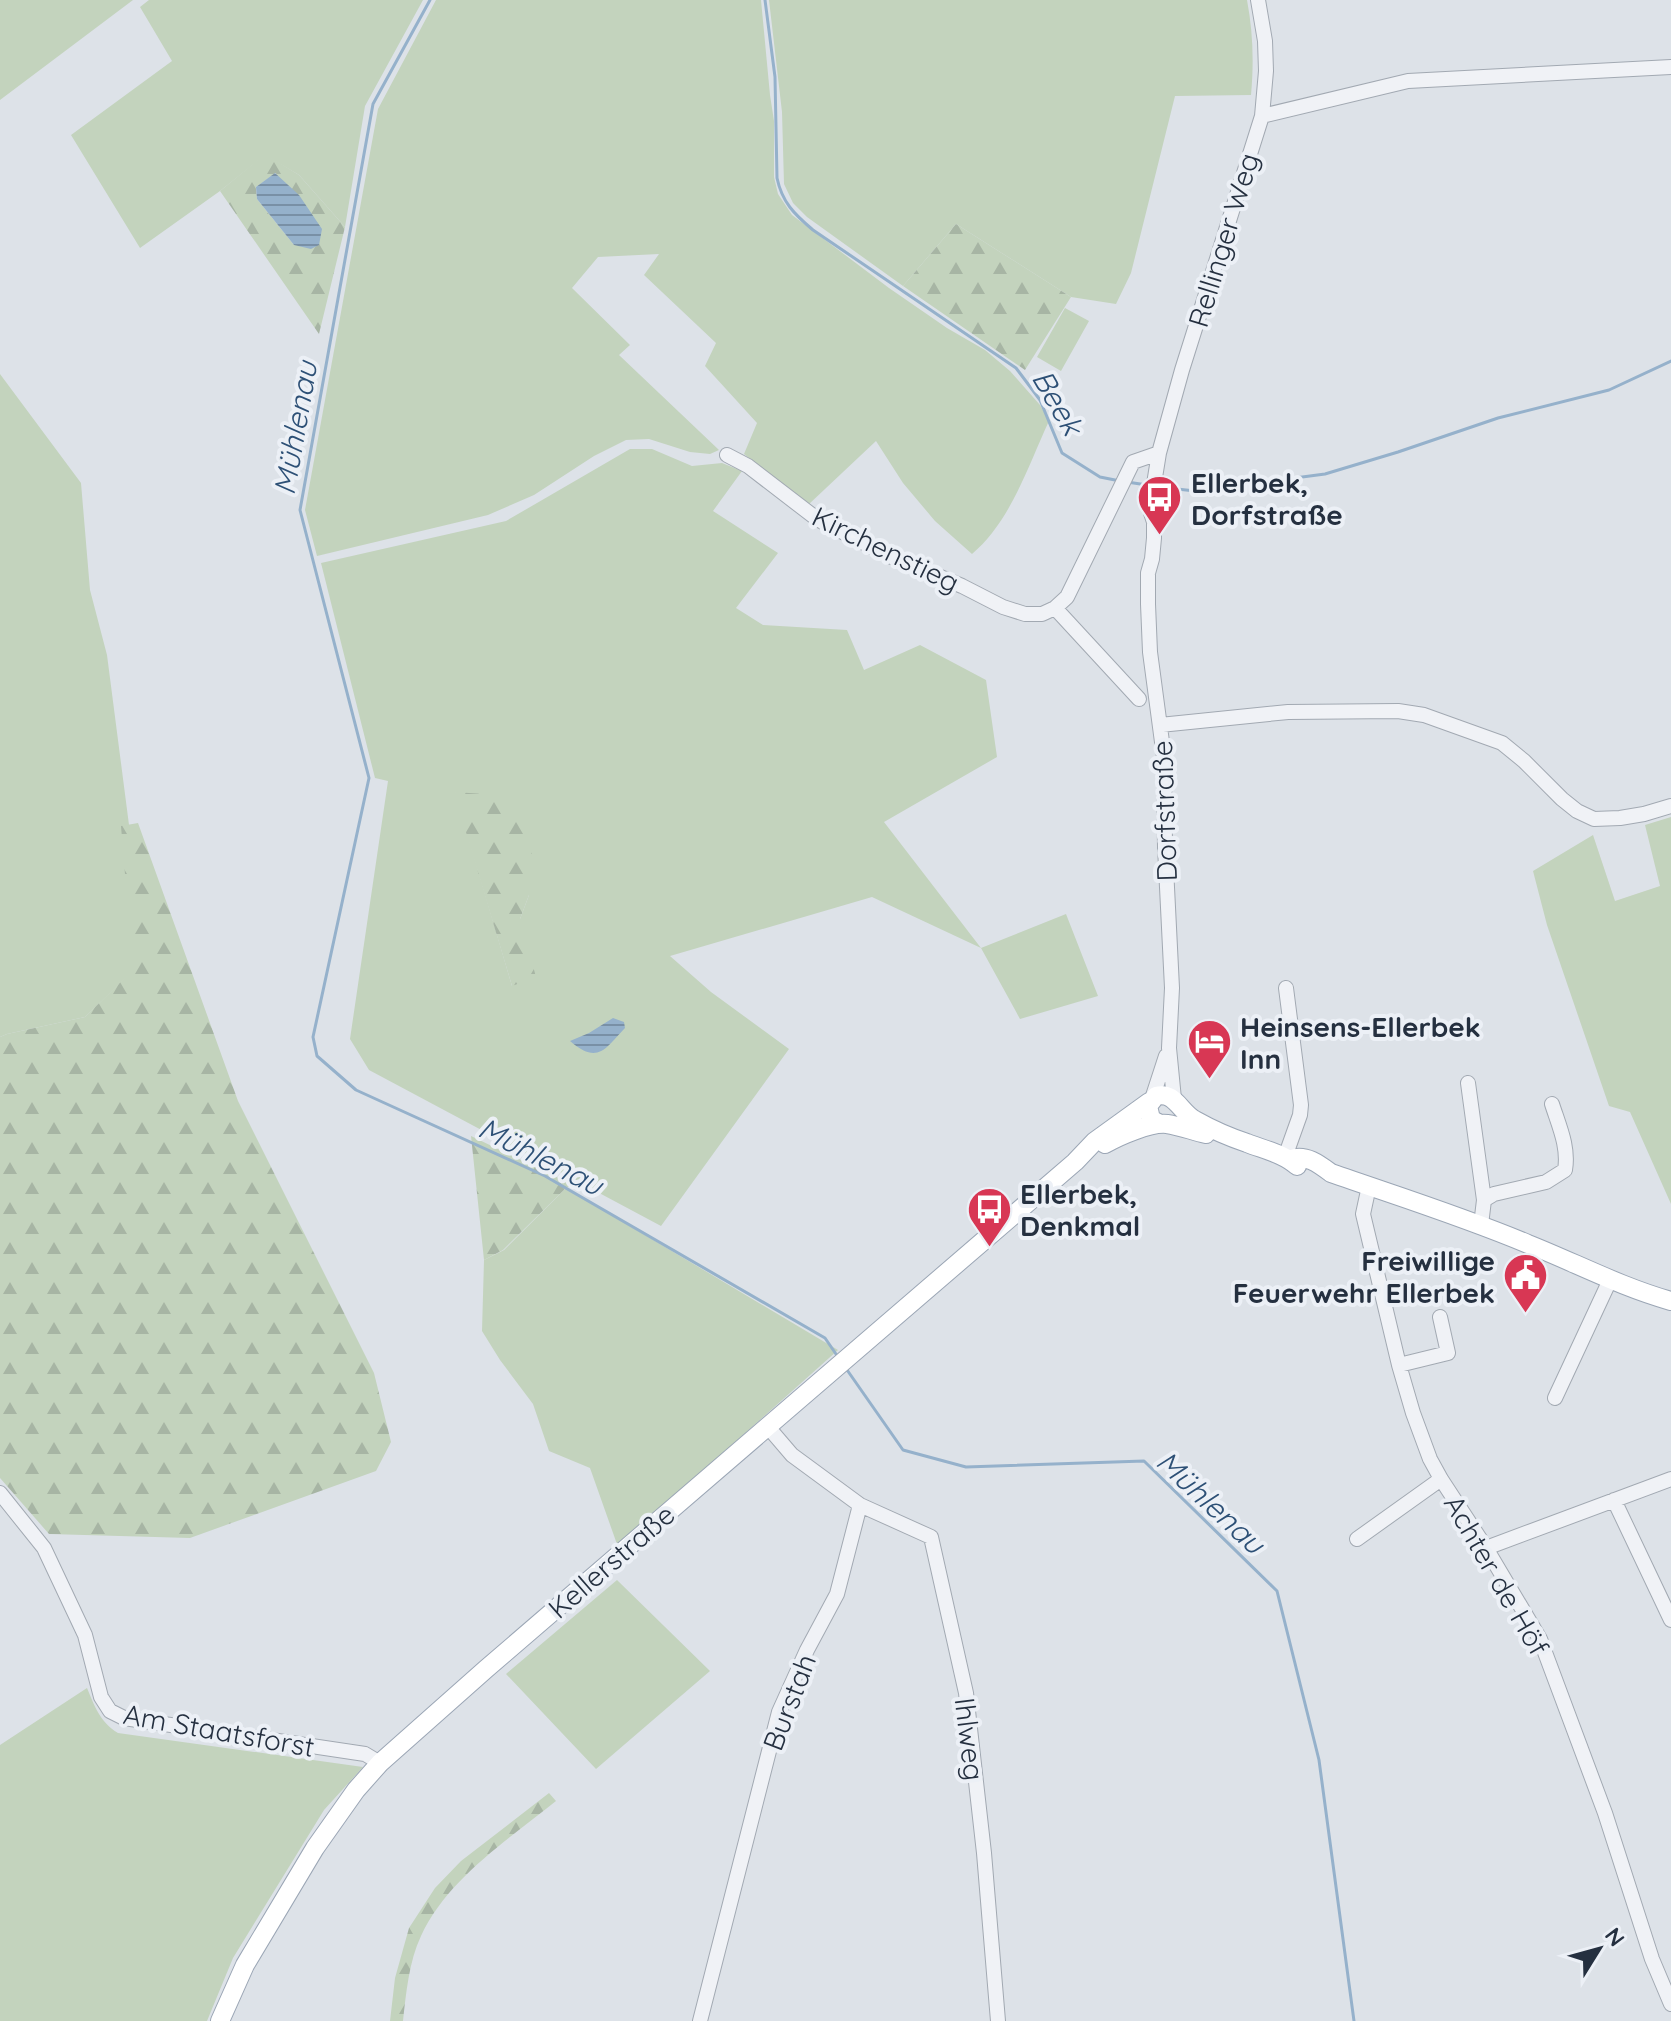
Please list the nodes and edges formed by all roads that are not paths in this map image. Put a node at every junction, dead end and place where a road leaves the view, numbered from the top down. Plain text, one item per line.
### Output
1 (1258, 0) edge
2 (1671, 67) edge
3 (1262, 116) junction
4 (1159, 453) junction
5 (727, 455) dead end
6 (1154, 478) joint
7 (1055, 608) junction
8 (1139, 699) dead end
9 (1160, 725) junction
10 (1671, 806) edge
11 (1286, 988) dead end
12 (1169, 1048) junction
13 (1468, 1083) dead end
14 (1151, 1100) junction
15 (1175, 1102) junction
16 (1552, 1104) dead end
17 (1163, 1124) junction
18 (1244, 1142) junction
19 (1288, 1158) junction
20 (1075, 1162) junction
21 (1369, 1186) junction
22 (1484, 1200) junction
23 (1481, 1225) junction
24 (1610, 1280) junction
25 (1671, 1301) edge
26 (1440, 1317) dead end
27 (1399, 1365) junction
28 (1555, 1398) dead end
29 (768, 1427) junction
30 (1441, 1479) junction
31 (1671, 1479) edge
32 (0, 1493) edge
33 (1614, 1500) junction
34 (860, 1505) junction
35 (1357, 1539) dead end
36 (1486, 1548) junction
37 (1671, 1620) edge
38 (380, 1763) junction
39 (1671, 2004) edge
40 (220, 2021) edge
41 (700, 2021) edge
42 (998, 2021) edge

1 - 3 street, Rellinger Weg
2 - 3 street
3 - 4 street, Rellinger Weg
4 - 6 street, Rellinger Weg
4 - 7 street
5 - 7 street, Kirchenstieg
6 - 9 street, Dorfstraße
7 - 8 street
9 - 10 street
9 - 12 street, Dorfstraße
11 - 19 street
12 - 14 street, Dorfstraße
12 - 15 street, Dorfstraße
13 - 22 street
14 - 15 main road
14 - 17 main road
14 - 20 main road, Kellerstraße
15 - 17 main road
15 - 18 main road
16 - 22 street
17 - 18 main road
17 - 20 main road, Kellerstraße
18 - 19 main road
19 - 21 main road
20 - 29 main road, Kellerstraße
21 - 23 main road
21 - 27 street, Achter de Höf
22 - 23 street
23 - 24 main road
24 - 25 main road
24 - 28 street
26 - 27 street
27 - 30 street, Achter de Höf
29 - 34 street
29 - 38 main road, Kellerstraße
30 - 35 street
30 - 36 street, Achter de Höf
31 - 33 street
32 - 38 street, Am Staatsforst
33 - 36 street
33 - 37 street
34 - 41 street, Burstah
34 - 42 street, Ihlweg
36 - 39 street, Achter de Höf
38 - 40 main road, Kellerstraße

